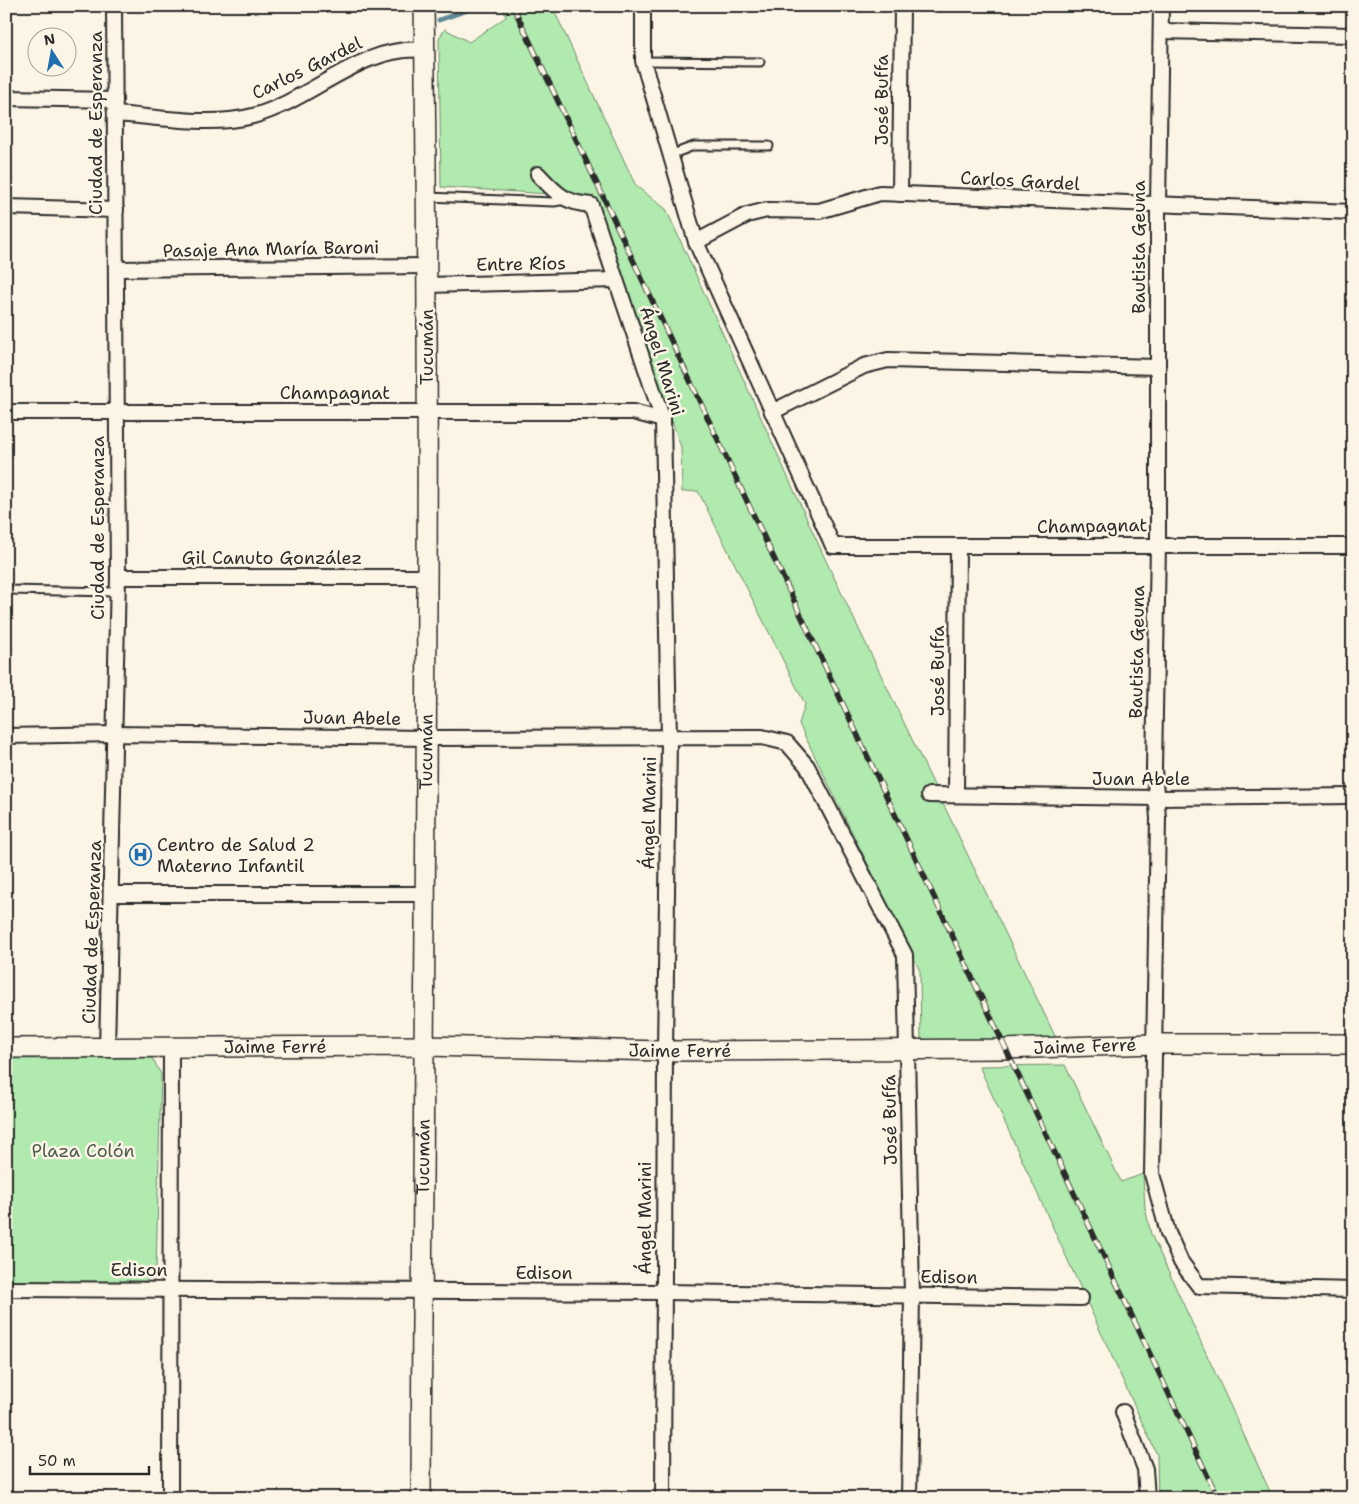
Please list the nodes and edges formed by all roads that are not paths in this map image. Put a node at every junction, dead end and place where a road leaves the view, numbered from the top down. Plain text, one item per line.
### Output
1 (114, 6) edge
2 (424, 6) edge
3 (902, 6) edge
4 (1161, 6) edge
5 (647, 9) edge
6 (1161, 32) junction
7 (1353, 35) edge
8 (425, 50) junction
9 (642, 61) junction
10 (760, 62) dead end
11 (6, 98) edge
12 (115, 107) junction
13 (769, 146) dead end
14 (670, 155) junction
15 (538, 174) dead end
16 (900, 194) junction
17 (428, 197) junction
18 (566, 200) junction
19 (1158, 206) junction
20 (6, 207) edge
21 (116, 210) junction
22 (1353, 212) edge
23 (696, 242) junction
24 (427, 266) junction
25 (116, 269) junction
26 (616, 280) junction
27 (427, 285) junction
28 (1158, 367) junction
29 (6, 412) edge
30 (116, 412) junction
31 (426, 412) junction
32 (772, 412) junction
33 (663, 420) junction
34 (1158, 544) junction
35 (958, 546) junction
36 (1353, 546) edge
37 (118, 577) junction
38 (426, 577) junction
39 (6, 590) edge
40 (117, 592) junction
41 (116, 734) junction
42 (6, 736) edge
43 (427, 738) junction
44 (669, 738) junction
45 (807, 766) joint
46 (929, 795) dead end
47 (956, 795) junction
48 (1353, 796) edge
49 (1157, 798) junction
50 (112, 894) junction
51 (426, 894) junction
52 (1155, 1044) junction
53 (1353, 1044) edge
54 (424, 1046) junction
55 (6, 1048) edge
56 (171, 1048) junction
57 (108, 1049) junction
58 (908, 1050) junction
59 (665, 1051) junction
60 (6, 1289) edge
61 (169, 1289) junction
62 (1353, 1290) edge
63 (422, 1291) junction
64 (664, 1292) junction
65 (912, 1295) junction
66 (1081, 1298) dead end
67 (1123, 1412) dead end
68 (170, 1498) edge
69 (421, 1498) edge
70 (663, 1498) edge
71 (909, 1498) edge
72 (1147, 1498) edge

1 - 12 street, Ciudad de Esperanza
2 - 8 street, Tucumán
3 - 16 street, José Buffa
4 - 6 street, Bautista Geuna
5 - 9 street
6 - 7 street
6 - 19 street, Bautista Geuna
8 - 12 street, Carlos Gardel
8 - 17 street, Tucumán
9 - 10 lane
9 - 14 street
11 - 12 street, Carlos Gardel
12 - 21 street, Ciudad de Esperanza
13 - 14 lane
14 - 23 street
15 - 18 street, Ángel Marini
16 - 19 street, Carlos Gardel
16 - 23 street, Carlos Gardel
17 - 18 lane
17 - 24 street, Tucumán
18 - 26 street, Ángel Marini
19 - 22 street, Carlos Gardel
19 - 28 street, Bautista Geuna
20 - 21 street
21 - 25 street, Ciudad de Esperanza
23 - 32 street
24 - 25 street, Pasaje Ana María Baroni
24 - 27 street, Tucumán
25 - 30 street, Ciudad de Esperanza
26 - 27 street, Entre Ríos
26 - 33 street, Ángel Marini
27 - 31 street, Tucumán
28 - 32 street
28 - 34 street, Bautista Geuna
29 - 30 street, Champagnat
30 - 31 street, Champagnat
30 - 37 street, Ciudad de Esperanza
31 - 33 street, Champagnat
31 - 38 street, Tucumán
32 - 35 street, Champagnat
33 - 44 street, Ángel Marini
34 - 35 street, Champagnat
34 - 36 street, Champagnat
34 - 49 street, Bautista Geuna
35 - 47 street, José Buffa
37 - 38 street, Gil Canuto González
37 - 40 street, Ciudad de Esperanza
38 - 43 street, Tucumán
39 - 40 lane
40 - 41 street, Ciudad de Esperanza
41 - 42 street, Juan Abele
41 - 43 street, Juan Abele
41 - 50 street, Ciudad de Esperanza
43 - 44 street, Juan Abele
43 - 51 street, Tucumán
44 - 45 street, Juan Abele
44 - 59 street, Ángel Marini
45 - 58 street, José Buffa
46 - 47 street, Juan Abele
47 - 49 street, Juan Abele
48 - 49 street, Juan Abele
49 - 52 street, Bautista Geuna
50 - 51 street
50 - 57 street, Ciudad de Esperanza
51 - 54 street, Tucumán
52 - 53 street, Jaime Ferré
52 - 58 street, Jaime Ferré
52 - 62 street, Bautista Geuna
54 - 56 street, Jaime Ferré
54 - 59 street, Jaime Ferré
54 - 63 street, Tucumán
55 - 57 street, Jaime Ferré
56 - 57 street, Jaime Ferré
56 - 61 street
58 - 59 street, Jaime Ferré
58 - 65 street, José Buffa
59 - 64 street, Ángel Marini
60 - 61 street, Edison
61 - 63 street, Edison
61 - 68 street
63 - 64 street, Edison
63 - 69 street, Tucumán
64 - 65 street, Edison
64 - 70 street, Ángel Marini
65 - 66 street, Edison
65 - 71 street, José Buffa
67 - 72 street

